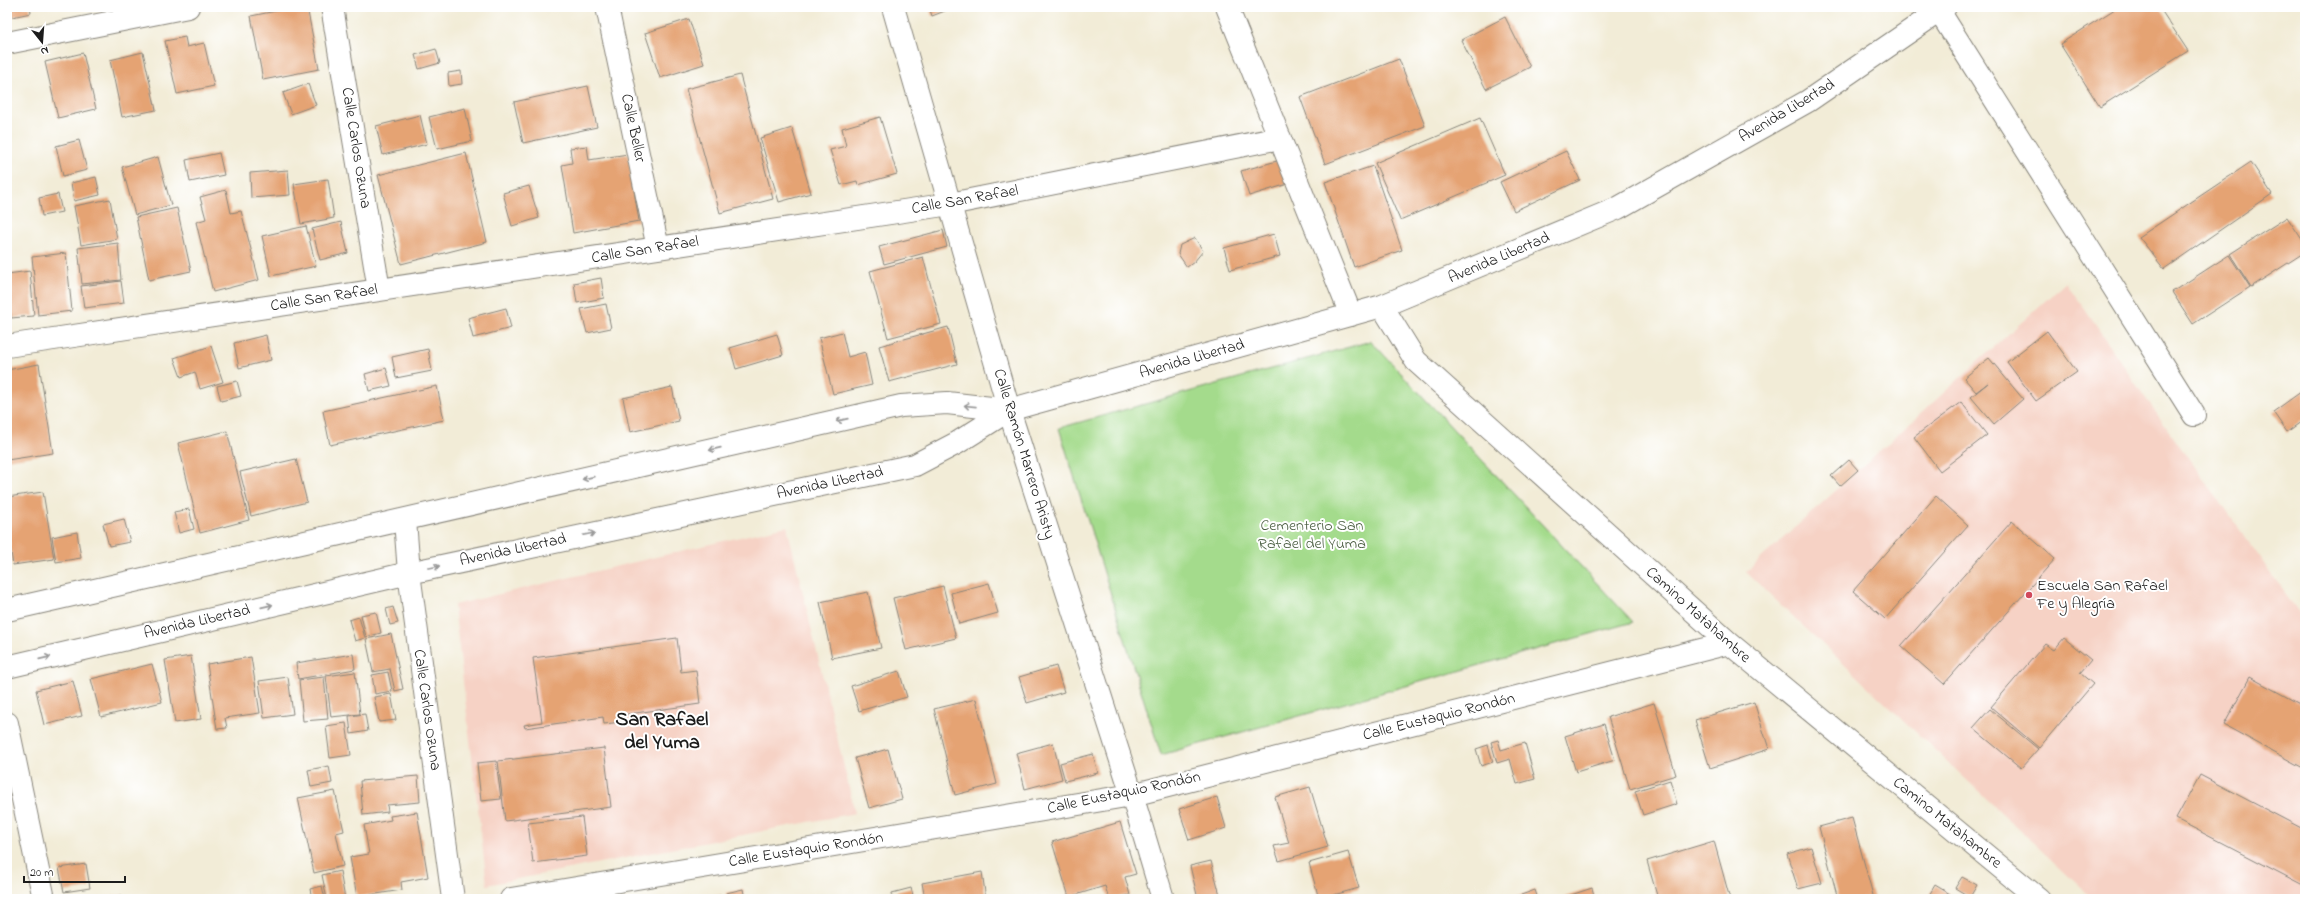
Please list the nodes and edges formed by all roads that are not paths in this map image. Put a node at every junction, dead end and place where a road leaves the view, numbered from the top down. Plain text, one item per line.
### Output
1 (188, 7) edge
2 (332, 7) edge
3 (607, 7) edge
4 (893, 7) edge
5 (1227, 7) edge
6 (1942, 9) edge
7 (7, 43) edge
8 (1280, 138) junction
9 (950, 204) junction
10 (658, 248) junction
11 (379, 290) junction
12 (1382, 306) junction
13 (1351, 314) junction
14 (7, 346) edge
15 (1009, 410) junction
16 (2194, 415) dead end
17 (405, 520) junction
18 (409, 572) junction
19 (7, 610) edge
20 (1729, 644) junction
21 (7, 667) edge
22 (7, 723) edge
23 (1132, 795) junction
24 (44, 899) edge
25 (453, 899) edge
26 (511, 899) edge
27 (1163, 899) edge
28 (2039, 899) edge

1 - 7 street
2 - 11 street, Calle Carlos Ozuna
3 - 10 street, Calle Beller
4 - 9 street, Calle Ramón Marrero Aristy
5 - 8 street
6 - 12 street, Avenida Libertad
6 - 16 street
8 - 9 street, Calle San Rafael
8 - 13 street
9 - 10 street, Calle San Rafael
9 - 15 street, Calle Ramón Marrero Aristy
10 - 11 street, Calle San Rafael
11 - 14 street, Calle San Rafael
12 - 13 street, Avenida Libertad
12 - 20 street, Camino Matahambre
13 - 15 street, Avenida Libertad
15 -> 17 street, Avenida Libertad
18 -> 15 street, Avenida Libertad
15 - 23 street, Calle Ramón Marrero Aristy
17 - 18 street, Calle Carlos Ozuna
17 - 19 street, Avenida Libertad
21 -> 18 street, Avenida Libertad
18 - 25 street, Calle Carlos Ozuna
20 - 23 street, Calle Eustaquio Rondón
20 - 28 street, Camino Matahambre
22 - 24 street
23 - 26 street, Calle Eustaquio Rondón
23 - 27 street, Calle Ramón Marrero Aristy

